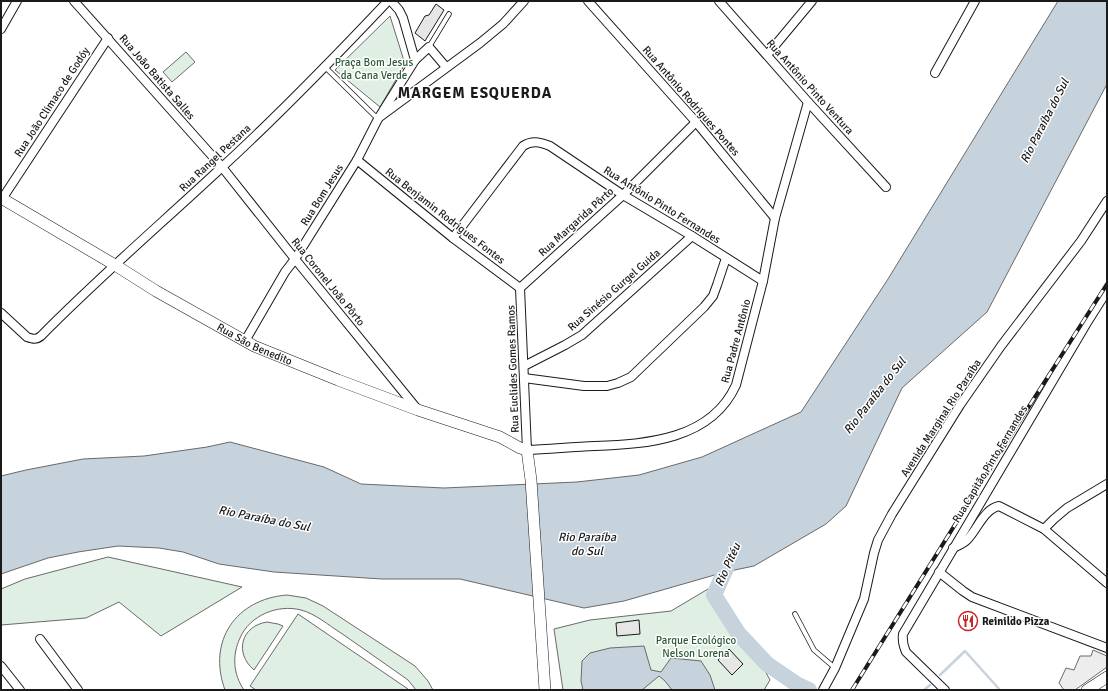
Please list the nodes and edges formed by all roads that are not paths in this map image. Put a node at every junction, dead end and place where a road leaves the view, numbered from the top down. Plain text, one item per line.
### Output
1 (17, 1) edge
2 (74, 1) edge
3 (389, 1) edge
4 (524, 1) edge
5 (588, 1) edge
6 (719, 1) edge
7 (812, 1) edge
8 (975, 1) edge
9 (449, 14) dead end
10 (1, 29) edge
11 (108, 38) junction
12 (429, 47) junction
13 (767, 55) junction
14 (415, 60) junction
15 (325, 68) junction
16 (446, 68) junction
17 (935, 73) dead end
18 (808, 102) junction
19 (378, 119) junction
20 (696, 122) junction
21 (357, 160) junction
22 (222, 168) junction
23 (886, 187) dead end
24 (623, 195) junction
25 (2, 199) edge
26 (1107, 201) edge
27 (775, 218) junction
28 (692, 236) junction
29 (453, 238) junction
30 (726, 258) junction
31 (295, 259) junction
32 (115, 265) junction
33 (763, 281) junction
34 (520, 288) junction
35 (1107, 291) edge
36 (1, 313) edge
37 (245, 341) junction
38 (524, 366) junction
39 (524, 378) junction
40 (418, 410) junction
41 (527, 450) junction
42 (1107, 484) edge
43 (1044, 529) junction
44 (953, 549) junction
45 (939, 572) junction
46 (1107, 583) edge
47 (796, 614) dead end
48 (40, 639) dead end
49 (1107, 648) edge
50 (1, 666) edge
51 (835, 668) junction
52 (1107, 677) edge
53 (20, 690) edge
54 (78, 690) edge
55 (545, 690) edge
56 (823, 690) edge
57 (945, 690) edge
58 (1087, 690) edge

1 - 10 street
2 - 11 street, Rua João Batista Salles
3 - 14 street
3 - 15 street, Rua Rangel Pestana
4 - 16 street
5 - 20 street, Rua Antônio Rodrigues Pontes
6 - 13 street, Rua Antônio Pinto Ventura
7 - 13 street
8 - 17 street
9 - 12 lane
11 - 22 street, Rua João Batista Salles
11 - 25 street, Rua João Climaco de Godóy
12 - 14 street, Rua Bom Jesus
12 - 16 street
13 - 18 street, Rua Antônio Pinto Ventura
14 - 19 street, Rua Bom Jesus
15 - 19 lane
15 - 22 street, Rua Rangel Pestana
16 - 19 street
18 - 23 street, Rua Antônio Pinto Ventura
18 - 27 street, Rua Padre Antônio
19 - 21 street, Rua Bom Jesus
20 - 24 street, Rua Margarida Pôrto
20 - 27 street, Rua Antônio Rodrigues Pontes
21 - 29 street, Rua Benjamin Rodrigues Fontes
21 - 31 street, Rua Bom Jesus
22 - 31 street, Rua Coronel João Pôrto
22 - 32 street, Rua Rangel Pestana
24 - 28 street, Rua Antônio Pinto Fernandes
24 - 29 street, Rua Antônio Pinto Fernandes
24 - 34 street, Rua Margarida Pôrto
25 - 32 main road, Rua São Benedito
26 - 51 street, Avenida Marginal Rio Paraíba
27 - 33 street, Rua Padre Antônio
28 - 30 street, Rua Antônio Pinto Fernandes
28 - 38 street, Rua Sinésio Gurgel Guida
29 - 34 street, Rua Benjamin Rodrigues Fontes
30 - 33 street, Rua Antônio Pinto Fernandes
30 - 39 street
31 - 37 street, Rua Bom Jesus
31 - 40 street, Rua Coronel João Pôrto
32 - 36 street, Rua Rangel Pestana
32 - 37 main road, Rua São Benedito
33 - 41 street, Rua Padre Antônio
34 - 38 street, Rua Euclides Gomes Ramos
35 - 44 street, Rua Capitão Pinto Fernandes
37 - 40 main road, Rua São Benedito
38 - 39 street, Rua Euclides Gomes Ramos
39 - 41 street, Rua Euclides Gomes Ramos
40 - 41 main road, Rua São Benedito
41 - 55 main road
42 - 43 street
43 - 44 street
43 - 46 street
44 - 45 street, Rua Capitão Pinto Fernandes
45 - 49 street
45 - 57 street, Rua Capitão Pinto Fernandes
47 - 51 lane
48 - 54 street
50 - 53 street
51 - 56 street, Avenida Marginal Rio Paraíba
52 - 58 main road

